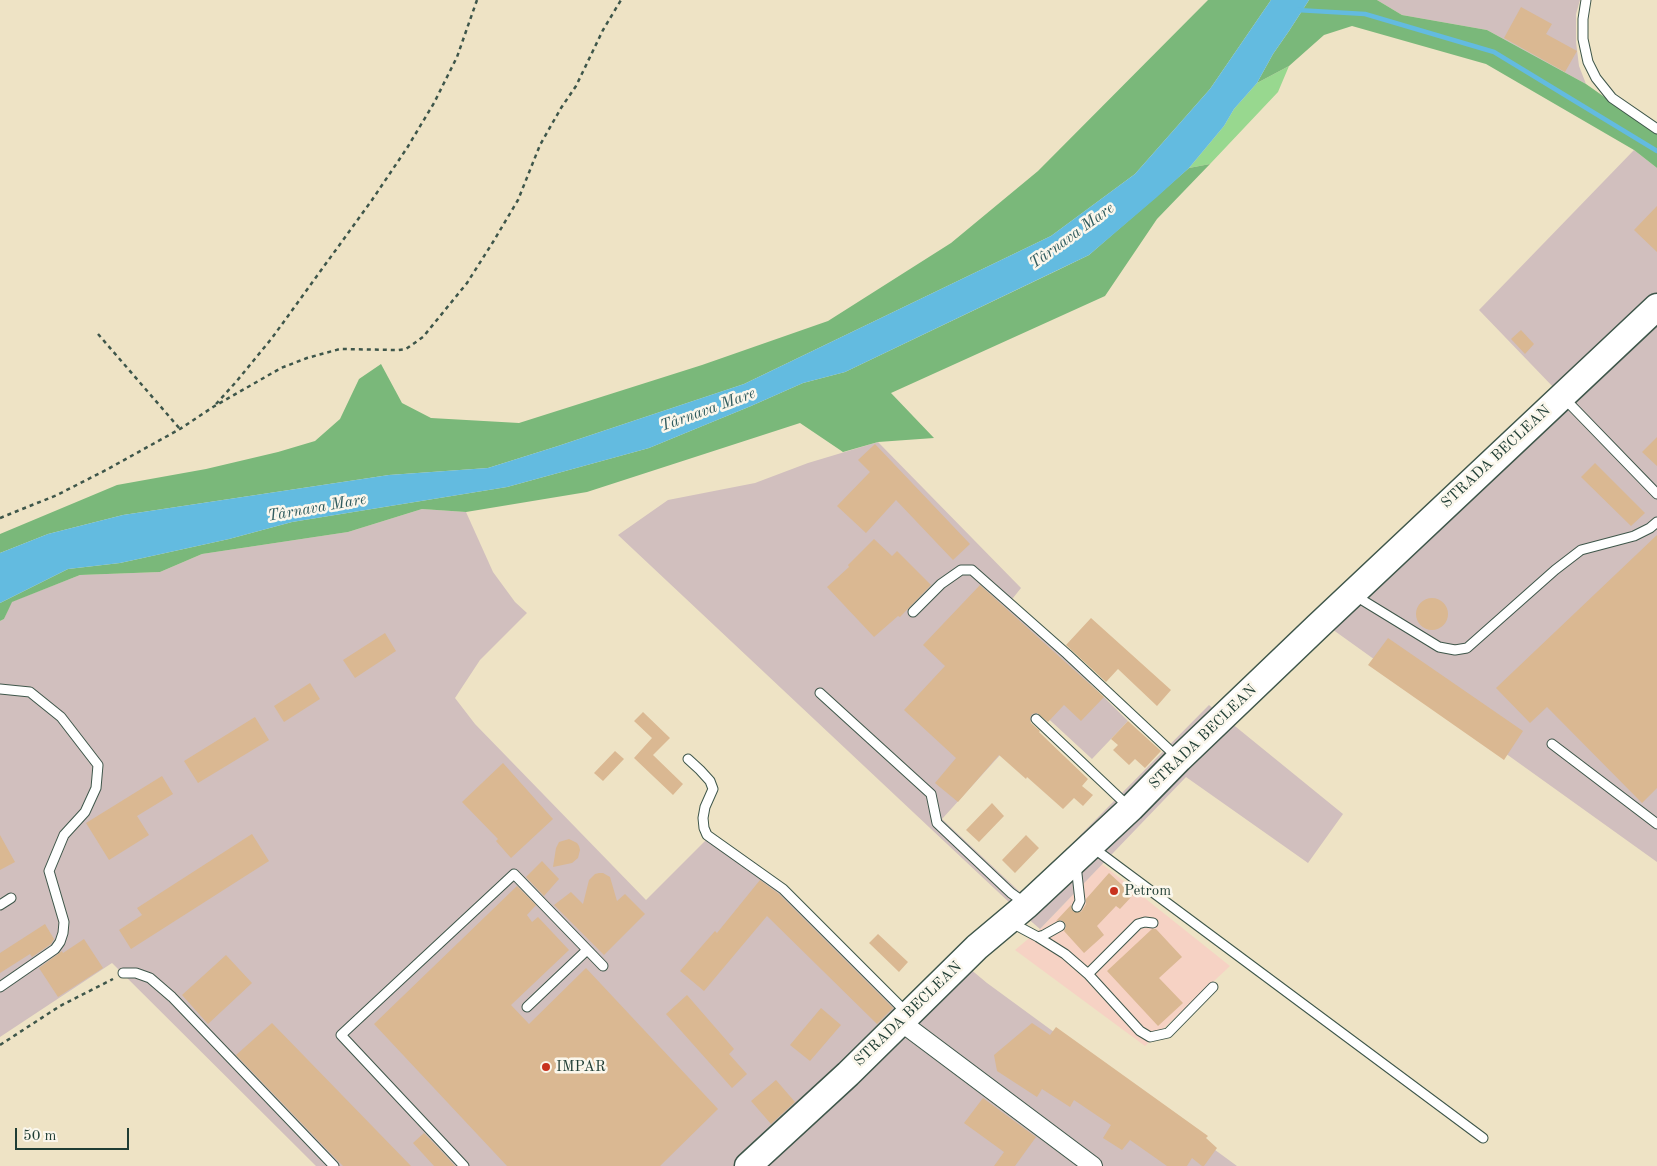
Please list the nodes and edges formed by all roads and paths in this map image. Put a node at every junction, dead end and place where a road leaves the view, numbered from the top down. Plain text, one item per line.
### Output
1 (477, 0) edge
2 (621, 0) edge
3 (1586, 0) edge
4 (1657, 129) edge
5 (1657, 307) edge
6 (98, 334) dead end
7 (1561, 396) junction
8 (213, 407) junction
9 (180, 429) junction
10 (1657, 494) edge
11 (0, 518) edge
12 (1657, 522) edge
13 (1351, 594) junction
14 (913, 612) dead end
15 (0, 689) edge
16 (820, 693) dead end
17 (1036, 719) dead end
18 (1552, 744) dead end
19 (688, 759) dead end
20 (1179, 759) junction
21 (1131, 808) junction
22 (1657, 824) edge
23 (1083, 852) junction
24 (11, 898) dead end
25 (0, 905) edge
26 (1077, 907) dead end
27 (1018, 913) junction
28 (1153, 922) dead end
29 (1060, 926) dead end
30 (1038, 937) junction
31 (587, 950) junction
32 (603, 966) dead end
33 (123, 974) joint
34 (1088, 974) junction
35 (0, 987) edge
36 (1213, 987) dead end
37 (527, 1007) dead end
38 (905, 1018) junction
39 (0, 1045) edge
40 (1484, 1138) dead end
41 (334, 1166) edge
42 (464, 1166) edge
43 (748, 1166) edge
44 (1093, 1166) edge

1 - 8 path
2 - 8 path
3 - 4 lane
5 - 7 main road, STRADA BECLEAN
6 - 9 path
7 - 10 lane
7 - 13 main road, STRADA BECLEAN
8 - 9 path
9 - 11 path
12 - 13 lane
13 - 20 main road, STRADA BECLEAN
14 - 20 lane
15 - 35 lane
16 - 27 lane
17 - 21 lane
18 - 22 lane
19 - 38 lane
20 - 21 main road, STRADA BECLEAN
21 - 23 main road, STRADA BECLEAN
23 - 26 lane
23 - 27 main road, STRADA BECLEAN
23 - 40 lane
24 - 25 lane
27 - 30 lane
27 - 38 main road, STRADA BECLEAN
28 - 34 lane
29 - 30 lane
30 - 34 lane
31 - 32 lane
31 - 37 lane
31 - 42 lane
33 - 39 path
33 - 41 lane
34 - 36 lane
38 - 43 main road, STRADA BECLEAN
38 - 44 street

